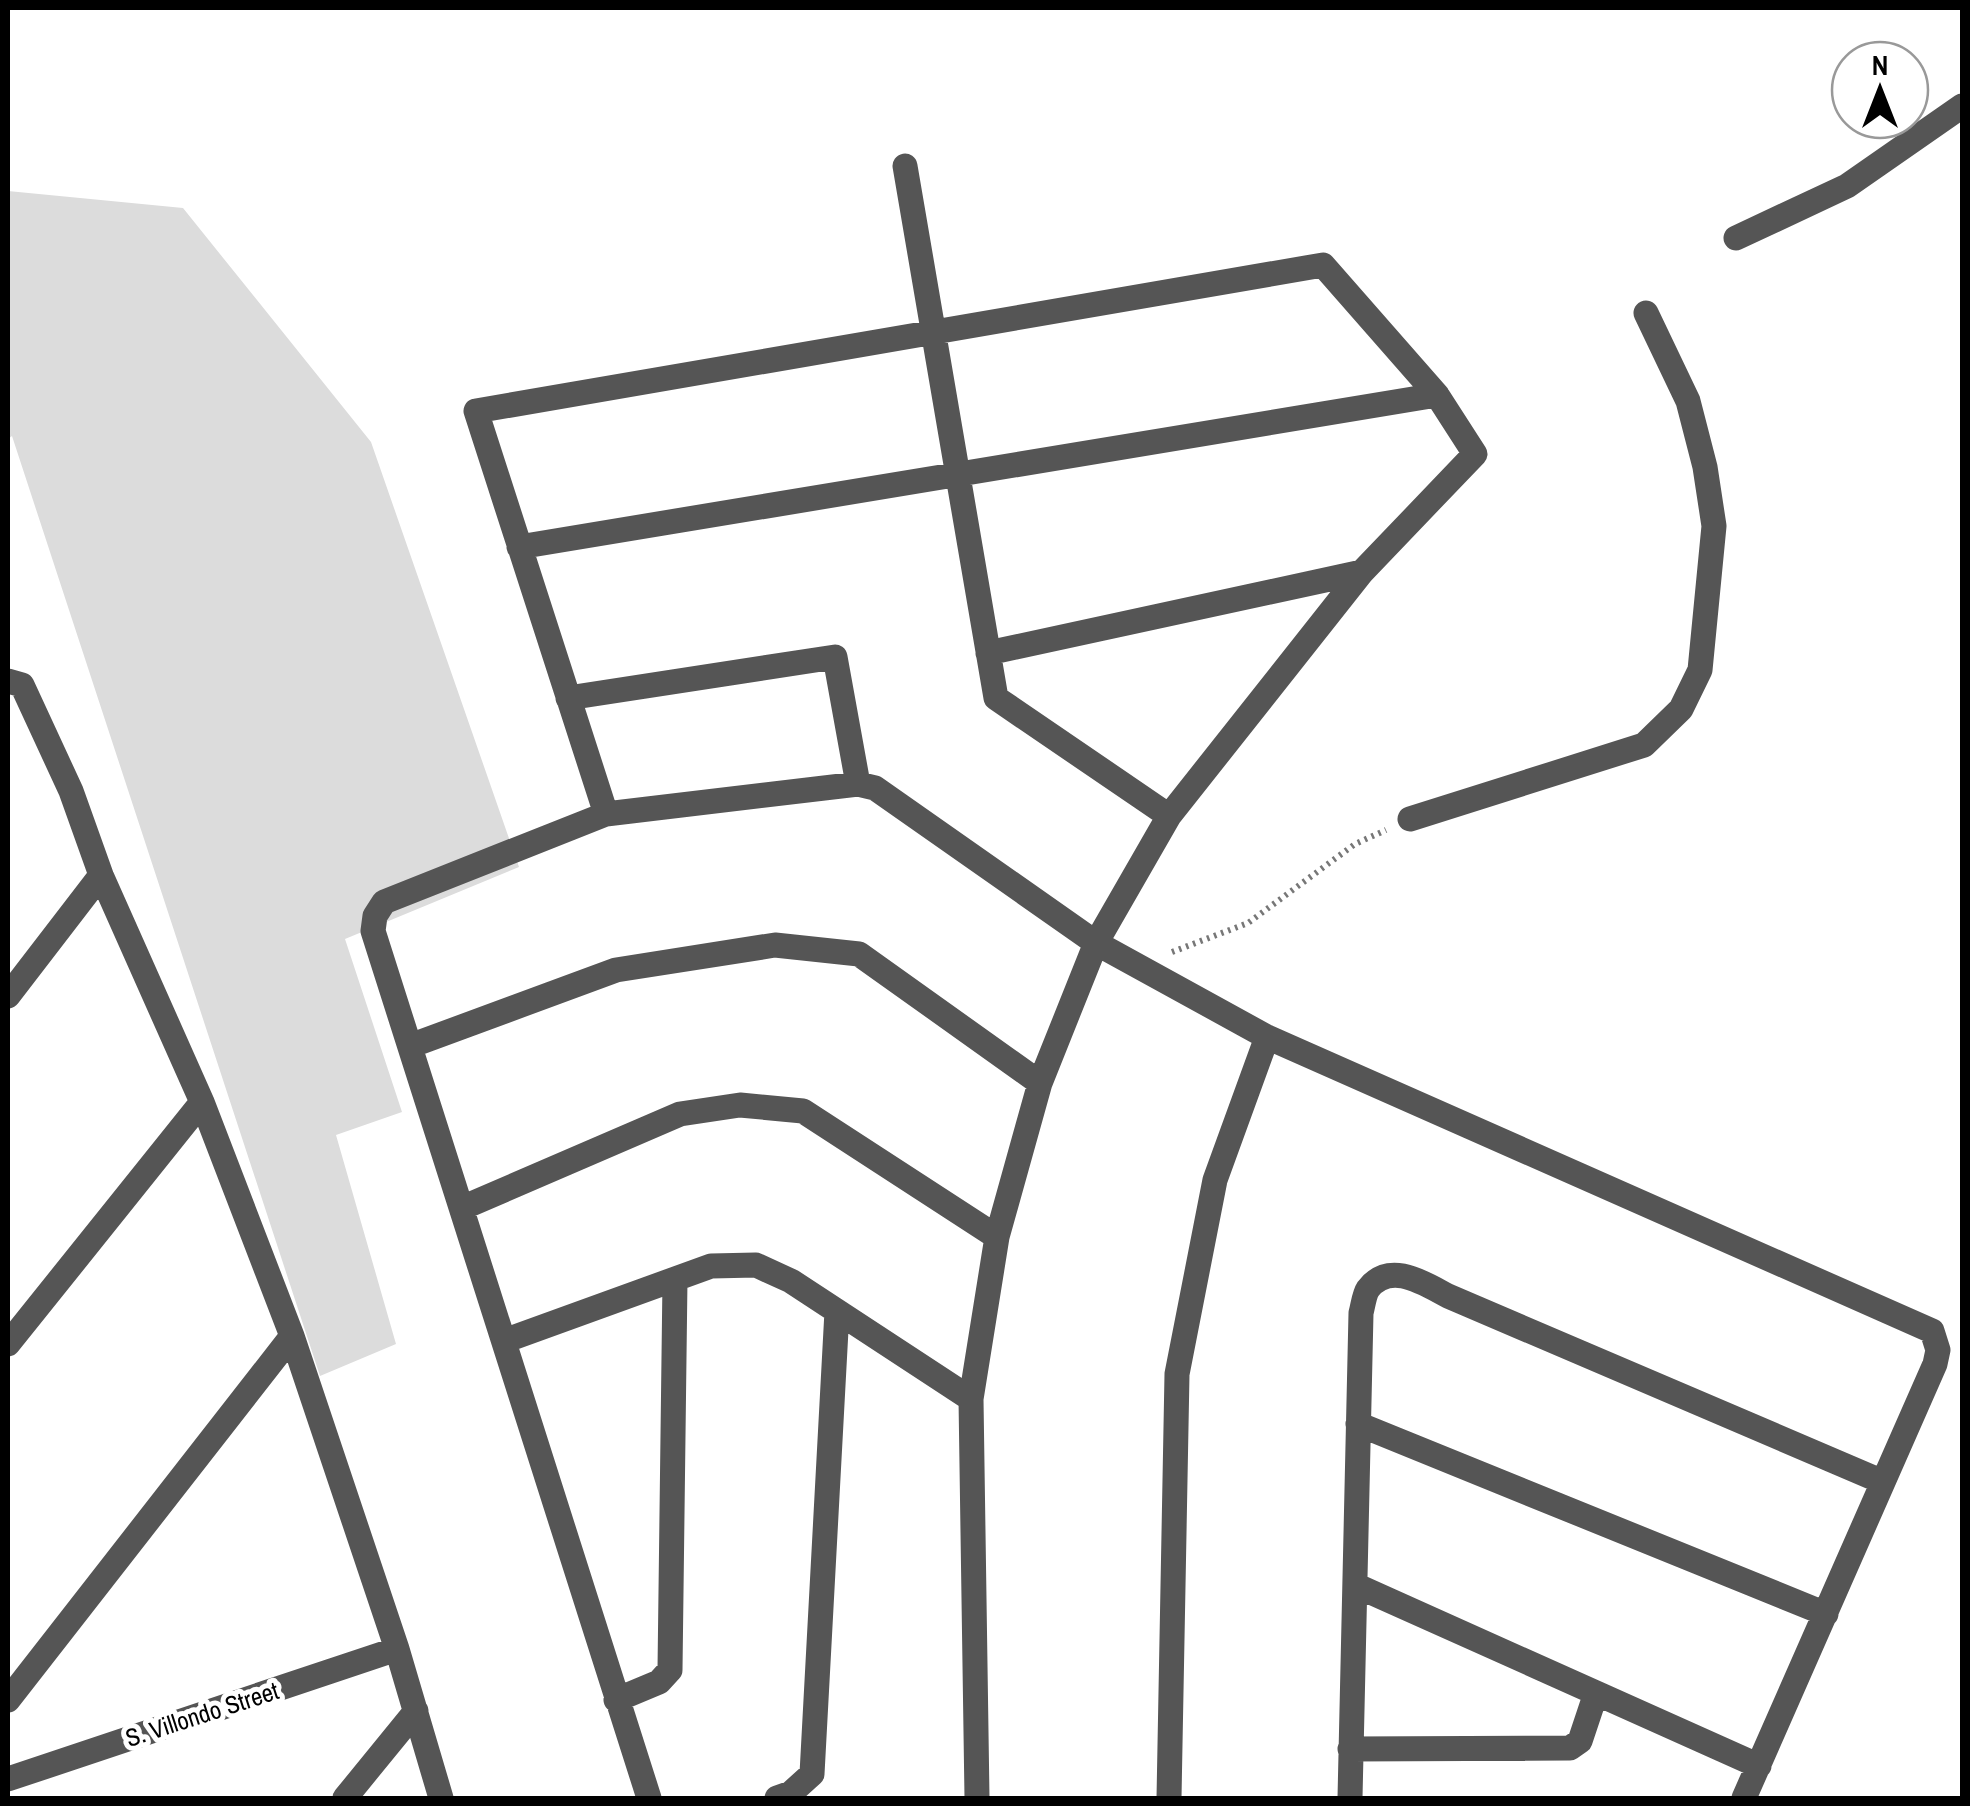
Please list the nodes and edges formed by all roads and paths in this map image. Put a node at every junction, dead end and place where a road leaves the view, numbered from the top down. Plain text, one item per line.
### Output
1 (1962, 106) edge
2 (905, 166) dead end
3 (1736, 238) dead end
4 (1646, 313) dead end
5 (933, 332) junction
6 (1436, 395) junction
7 (958, 476) junction
8 (519, 547) junction
9 (1362, 572) junction
10 (988, 652) junction
11 (8, 681) edge
12 (568, 698) junction
13 (858, 784) junction
14 (606, 814) junction
15 (1169, 816) junction
16 (1410, 819) joint
17 (100, 875) junction
18 (1096, 944) junction
19 (1133, 966) junction
20 (8, 996) edge
21 (1267, 1037) junction
22 (410, 1046) junction
23 (1040, 1083) junction
24 (202, 1102) junction
25 (462, 1208) junction
26 (997, 1237) junction
27 (675, 1279) junction
28 (837, 1311) junction
29 (292, 1336) junction
30 (504, 1341) junction
31 (8, 1344) edge
32 (971, 1399) junction
33 (1358, 1424) junction
34 (1883, 1482) junction
35 (1355, 1585) junction
36 (1826, 1614) junction
37 (398, 1649) junction
38 (1596, 1693) junction
39 (8, 1700) edge
40 (616, 1700) junction
41 (416, 1711) junction
42 (1350, 1750) junction
43 (1758, 1766) junction
44 (8, 1779) edge
45 (345, 1798) edge
46 (441, 1798) edge
47 (649, 1798) edge
48 (777, 1798) edge
49 (977, 1798) edge
50 (1170, 1798) edge
51 (1350, 1798) edge
52 (1744, 1798) edge

1 - 3 street
2 - 5 street
4 - 16 street
5 - 6 street
5 - 7 street
5 - 8 street
6 - 7 street
6 - 9 street
7 - 8 street
7 - 10 street
8 - 12 street
9 - 10 street
9 - 15 street
10 - 15 street
11 - 17 street
12 - 13 street
12 - 14 street
13 - 14 street
13 - 18 street
14 - 22 street
15 - 18 street
16 - 19 path
17 - 20 street
17 - 24 street
18 - 19 street
18 - 23 street
19 - 21 street
21 - 34 street
21 - 50 street
22 - 23 street
22 - 25 street
23 - 26 street
24 - 29 street
24 - 31 street
25 - 26 street
25 - 30 street
26 - 32 street
27 - 28 street
27 - 30 street
27 - 40 street
28 - 32 street
28 - 48 street
29 - 37 street
29 - 39 street
30 - 40 street
32 - 49 street
33 - 34 street
33 - 35 street
33 - 36 street
34 - 36 street
35 - 38 street
35 - 42 street
36 - 43 street
37 - 41 street
37 - 44 street, S. Villondo Street
38 - 42 street
38 - 43 street
40 - 47 street
41 - 45 street
41 - 46 street
42 - 51 street
43 - 52 street

